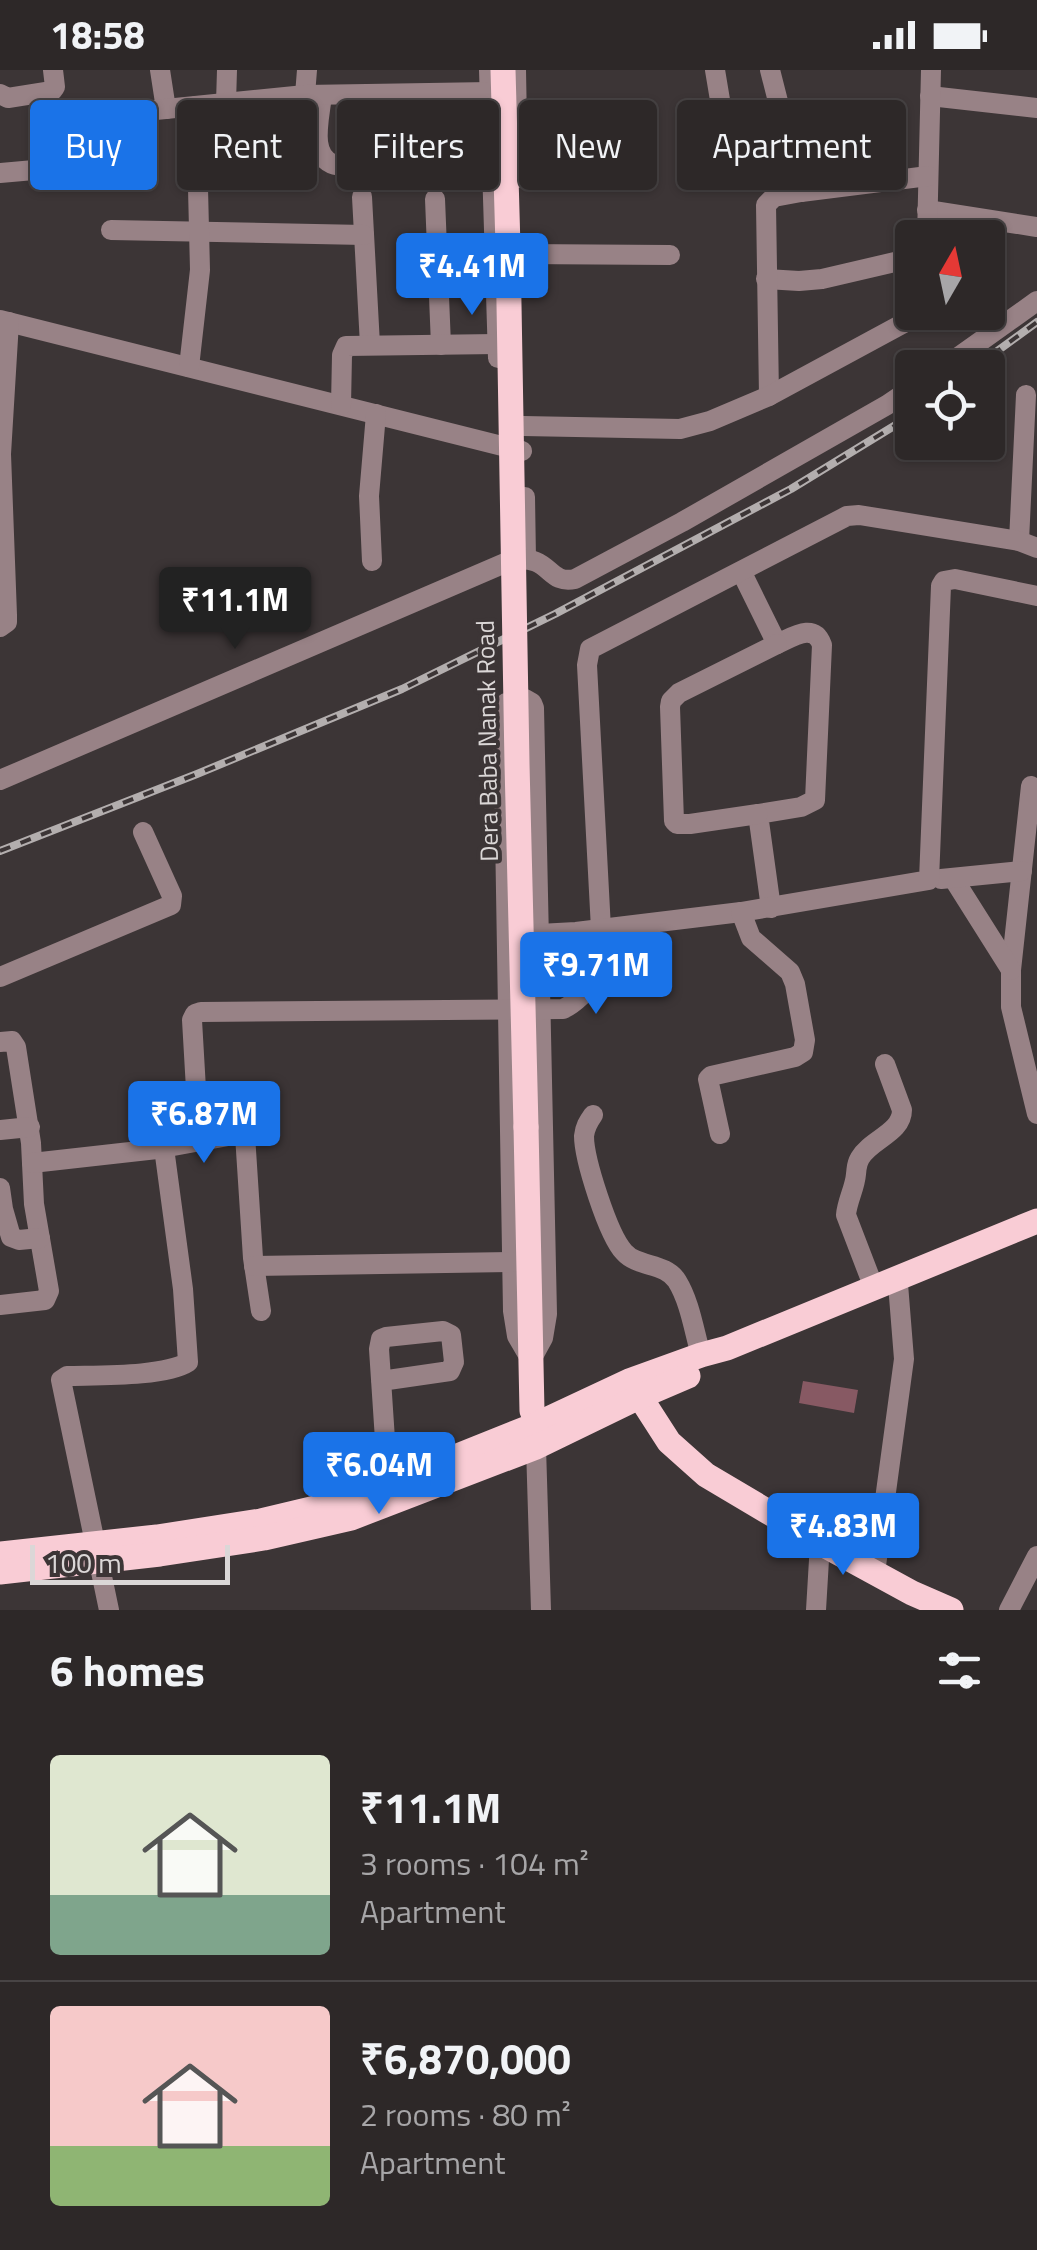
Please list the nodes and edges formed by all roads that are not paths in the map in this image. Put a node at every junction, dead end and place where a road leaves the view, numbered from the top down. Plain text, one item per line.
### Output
1 (53, 70) edge
2 (160, 70) edge
3 (227, 70) edge
4 (306, 70) edge
5 (489, 70) edge
6 (516, 70) edge
7 (715, 70) edge
8 (770, 70) edge
9 (931, 70) edge
10 (497, 81) edge
11 (0, 94) edge
12 (314, 96) junction
13 (930, 96) junction
14 (226, 100) edge
15 (264, 100) edge
16 (720, 100) edge
17 (778, 100) edge
18 (177, 108) edge
19 (1037, 108) edge
20 (166, 109) junction
21 (157, 110) edge
22 (337, 165) edge
23 (30, 170) edge
24 (0, 172) edge
25 (928, 176) junction
26 (198, 190) edge
27 (493, 190) edge
28 (801, 192) joint
29 (362, 197) dead end
30 (435, 199) dead end
31 (927, 210) junction
32 (927, 220) edge
33 (1037, 226) edge
34 (110, 230) dead end
35 (200, 230) junction
36 (364, 235) junction
37 (520, 254) junction
38 (670, 254) dead end
39 (895, 262) edge
40 (766, 279) junction
41 (1037, 301) edge
42 (4, 321) edge
43 (895, 328) edge
44 (497, 344) junction
45 (370, 345) junction
46 (441, 346) junction
47 (968, 350) edge
48 (189, 367) junction
49 (769, 396) junction
50 (1026, 396) dead end
51 (895, 400) edge
52 (341, 406) junction
53 (376, 414) junction
54 (523, 426) junction
55 (500, 445) junction
56 (524, 451) junction
57 (1028, 544) edge
58 (526, 559) junction
59 (372, 562) dead end
60 (502, 564) junction
61 (742, 573) junction
62 (1037, 596) edge
63 (0, 627) edge
64 (777, 644) junction
65 (0, 780) edge
66 (1031, 786) dead end
67 (758, 814) junction
68 (143, 832) dead end
69 (1022, 871) junction
70 (952, 878) junction
71 (929, 880) junction
72 (771, 908) junction
73 (742, 912) junction
74 (600, 930) junction
75 (538, 934) junction
76 (1011, 970) junction
77 (650, 976) dead end
78 (0, 977) edge
79 (508, 1010) junction
80 (540, 1010) junction
81 (0, 1042) edge
82 (885, 1064) dead end
83 (1037, 1114) edge
84 (593, 1115) dead end
85 (30, 1127) junction
86 (0, 1130) edge
87 (720, 1134) dead end
88 (199, 1141) junction
89 (164, 1148) junction
90 (32, 1163) junction
91 (0, 1188) edge
92 (1037, 1221) edge
93 (40, 1238) junction
94 (512, 1262) junction
95 (254, 1266) junction
96 (886, 1286) junction
97 (0, 1305) edge
98 (261, 1312) dead end
99 (728, 1348) junction
100 (701, 1354) junction
101 (532, 1360) junction
102 (381, 1381) dead end
103 (634, 1389) junction
104 (531, 1432) junction
105 (388, 1485) junction
106 (820, 1543) junction
107 (97, 1552) junction
108 (0, 1554) edge
109 (1037, 1556) edge
110 (0, 1572) edge
111 (874, 1573) junction
112 (109, 1610) edge
113 (531, 1610) edge
114 (541, 1610) edge
115 (816, 1610) edge
116 (950, 1610) edge
117 (1009, 1610) edge

1 - 11 street
2 - 20 street
3 - 14 street
4 - 12 street
5 - 10 street
6 - 37 street
7 - 16 street
8 - 17 street
9 - 13 street
10 - 12 street
10 - 101 main road, Dera Baba Nanak Road, bridge
12 - 15 street
12 - 22 street
13 - 19 street
13 - 25 street
18 - 20 street
20 - 21 street
23 - 24 street
25 - 28 street
25 - 31 street
26 - 35 street
27 - 44 street
28 - 40 street
29 - 36 street
30 - 46 street
31 - 32 street
31 - 33 street
34 - 35 street
35 - 36 street
35 - 48 street
36 - 45 street
37 - 38 street
37 - 54 street
39 - 40 street
40 - 49 street
41 - 47 street
42 - 48 street
42 - 63 street
43 - 49 street
44 - 46 street
44 - 55 street
45 - 46 street
45 - 52 street
48 - 52 street
49 - 54 street
50 - 57 street
51 - 58 street
52 - 53 street
53 - 55 street
53 - 59 street
54 - 56 street
55 - 56 street
55 - 60 street
56 - 58 street
57 - 61 street
58 - 60 street
60 - 65 street
61 - 64 street
61 - 74 street
62 - 71 street
64 - 67 street
64 - 67 street
66 - 69 street
67 - 72 street
68 - 78 street
69 - 70 street
69 - 76 street
70 - 71 street
70 - 76 street
71 - 72 street
72 - 73 street
73 - 74 street
73 - 87 street
74 - 75 street
75 - 79 street
75 - 80 street
76 - 83 street
77 - 80 street
79 - 80 street
79 - 88 street
79 - 94 street
80 - 101 street
81 - 85 street
82 - 96 street
84 - 100 street
85 - 86 street
85 - 90 street
88 - 89 street
88 - 95 street
89 - 90 street
89 - 107 street
90 - 93 street
91 - 93 street
92 - 96 main road
93 - 97 street
94 - 95 street
94 - 101 street
95 - 98 street
96 - 99 main road
96 - 111 street
99 - 100 main road
99 - 103 main road
100 - 103 main road
101 - 104 main road, Dera Baba Nanak Road
102 - 105 street
103 - 104 main road
103 - 106 main road
104 - 105 main road
104 - 107 main road
104 - 113 street
104 - 114 street
105 - 107 main road
106 - 111 main road
106 - 115 street
107 - 108 main road
107 - 110 main road
107 - 112 street
109 - 117 street
111 - 116 main road

